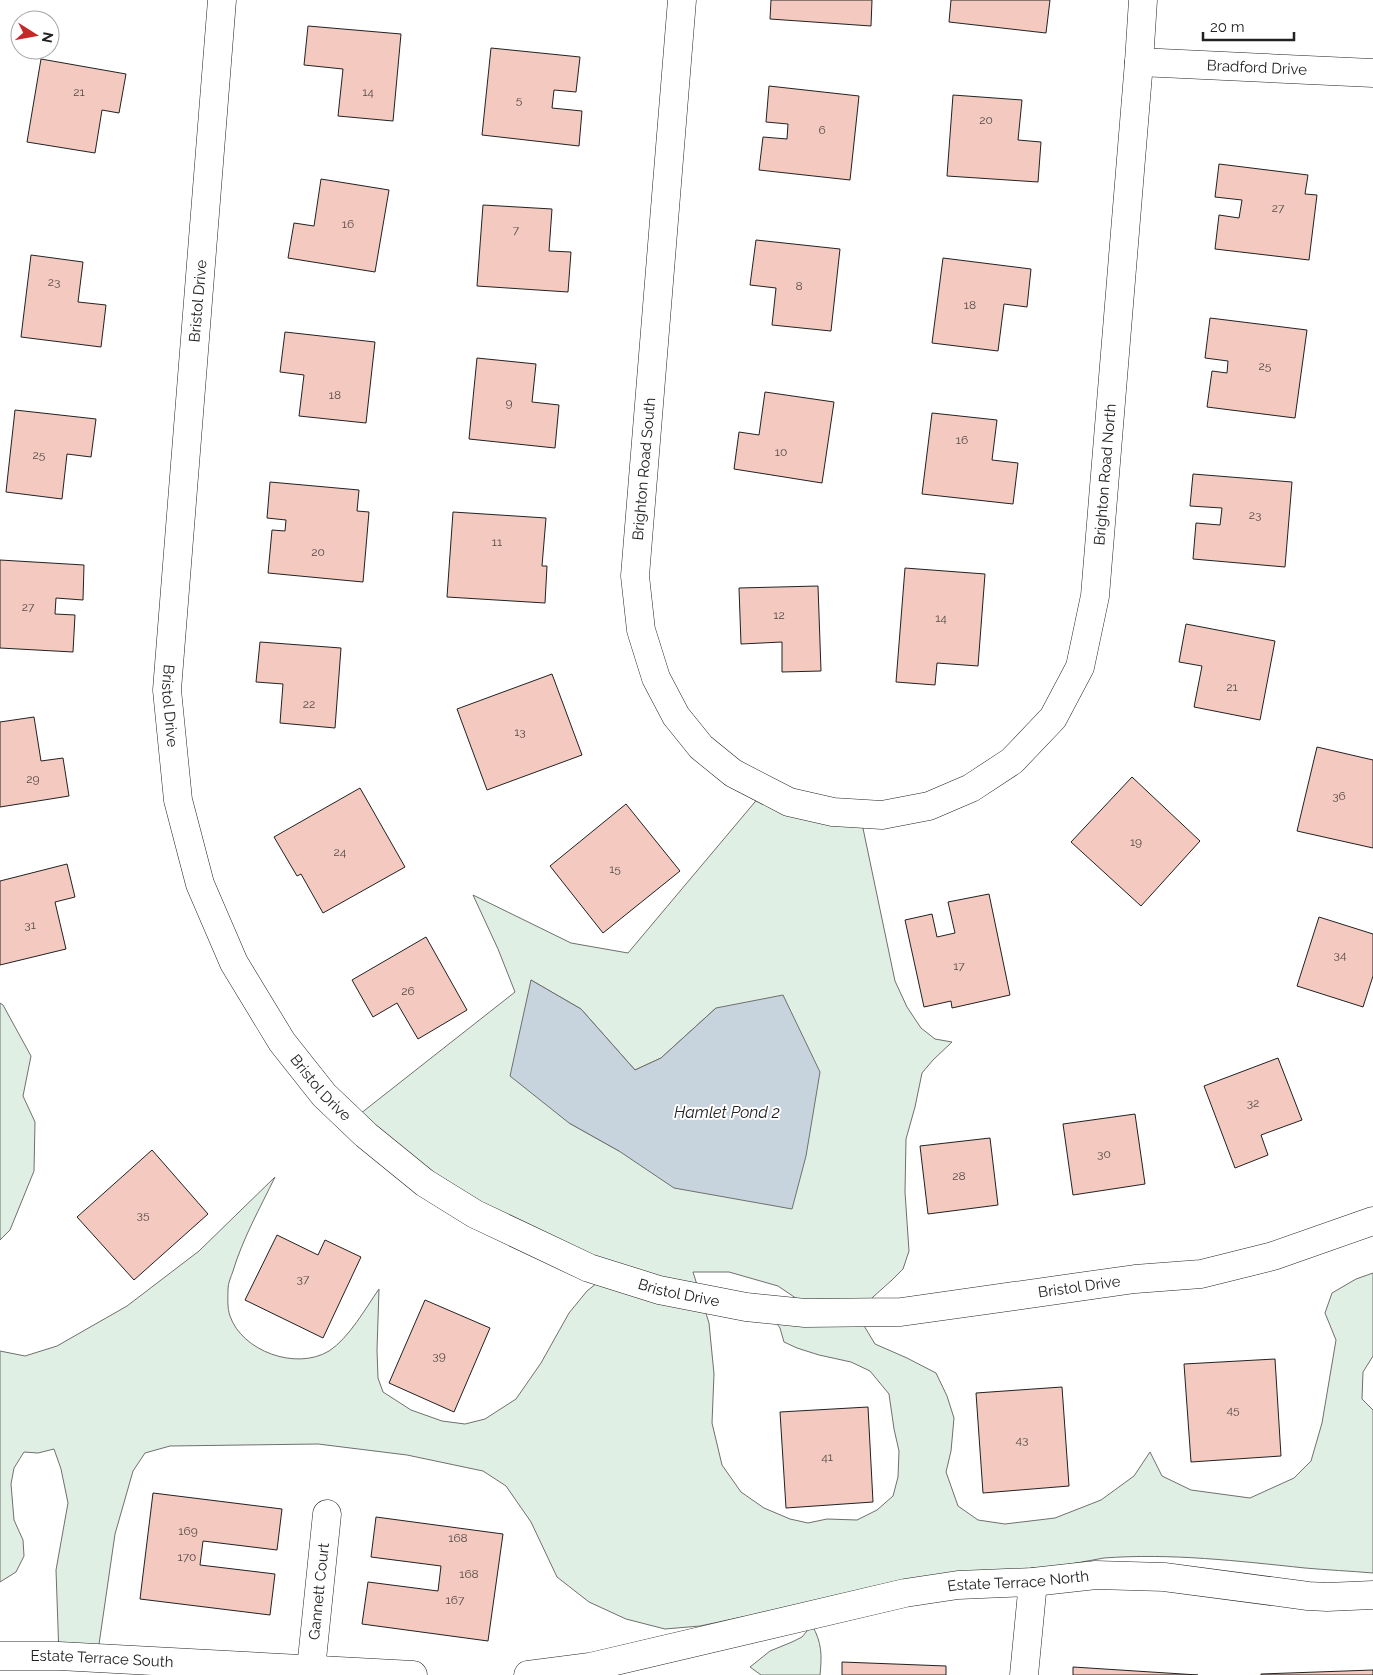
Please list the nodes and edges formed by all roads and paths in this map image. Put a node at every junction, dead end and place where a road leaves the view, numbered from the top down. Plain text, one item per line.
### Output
1 (222, 0) edge
2 (682, 0) edge
3 (1143, 0) edge
4 (1139, 62) junction
5 (1373, 73) edge
6 (860, 814) joint
7 (1373, 1221) edge
8 (327, 1514) dead end
9 (1032, 1582) junction
10 (1373, 1595) edge
11 (0, 1656) edge
12 (311, 1669) junction
13 (413, 1675) edge
14 (528, 1675) edge
15 (1024, 1675) edge

1 - 7 street, Bristol Drive
2 - 6 street, Brighton Road South
3 - 4 street, Brighton Road North
4 - 5 street, Bradford Drive
4 - 6 street, Brighton Road North
8 - 12 street, Gannett Court
9 - 10 street, Estate Terrace North
9 - 14 street, Estate Terrace North
9 - 15 street
11 - 12 street, Estate Terrace South
12 - 13 street, Estate Terrace South

